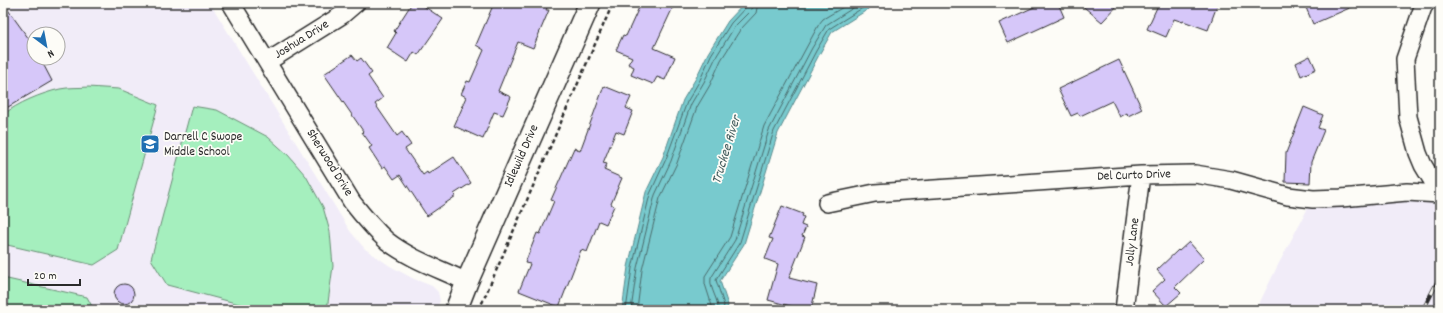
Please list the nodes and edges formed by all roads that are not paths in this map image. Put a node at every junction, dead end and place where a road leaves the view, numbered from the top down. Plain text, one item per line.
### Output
1 (231, 3) edge
2 (356, 3) edge
3 (590, 3) edge
4 (1426, 3) edge
5 (267, 62) junction
6 (1141, 175) junction
7 (1440, 194) edge
8 (827, 203) dead end
9 (467, 282) junction
10 (456, 310) edge
11 (1124, 310) edge

1 - 5 street, Sherwood Drive
2 - 5 street, Joshua Drive
3 - 9 street, Idlewild Drive
4 - 7 street
5 - 9 street, Sherwood Drive
6 - 7 street, Del Curto Drive
6 - 8 street, Del Curto Drive
6 - 11 street, Jolly Lane
9 - 10 street, Idlewild Drive

